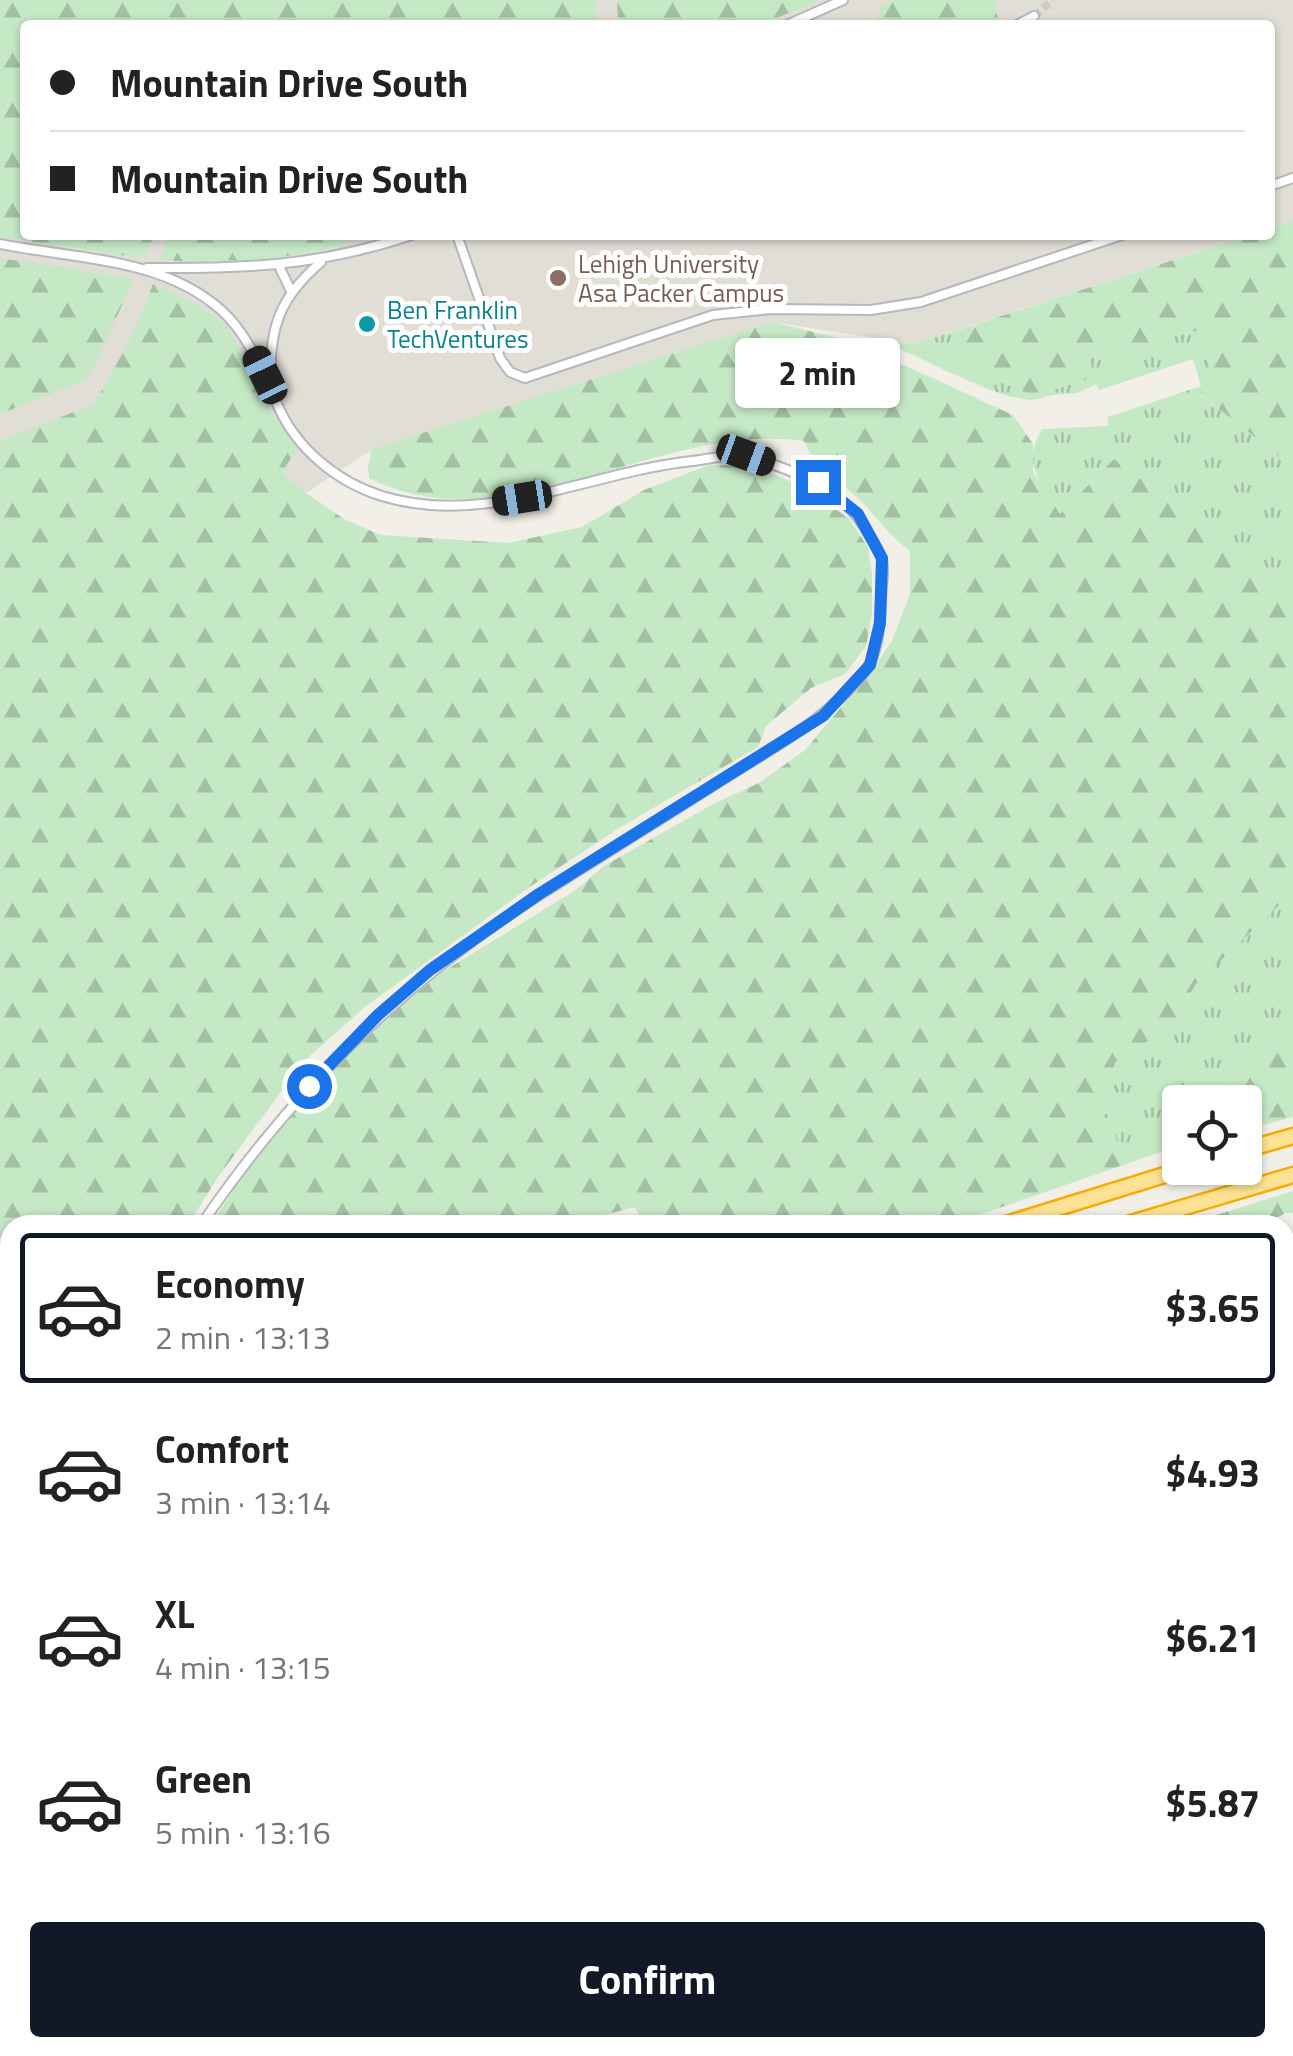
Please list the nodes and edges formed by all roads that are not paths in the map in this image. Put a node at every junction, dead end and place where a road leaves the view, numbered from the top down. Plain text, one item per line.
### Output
1 (843, 0) edge
2 (1034, 16) dead end
3 (798, 20) edge
4 (1026, 20) edge
5 (394, 240) edge
6 (459, 240) edge
7 (1107, 240) edge
8 (0, 244) edge
9 (324, 259) junction
10 (279, 266) junction
11 (143, 268) junction
12 (291, 291) junction
13 (270, 387) junction
14 (1293, 1136) edge
15 (1262, 1145) edge
16 (1293, 1174) edge
17 (1162, 1176) edge
18 (208, 1215) edge
19 (1035, 1215) edge
20 (1157, 1215) edge

1 - 3 street
2 - 4 street
5 - 9 street
6 - 7 street
8 - 11 street
9 - 10 street
9 - 12 street
10 - 11 street
10 - 12 street
11 - 13 street
12 - 13 street
13 - 18 street
14 - 15 highway
16 - 20 highway
17 - 19 highway

